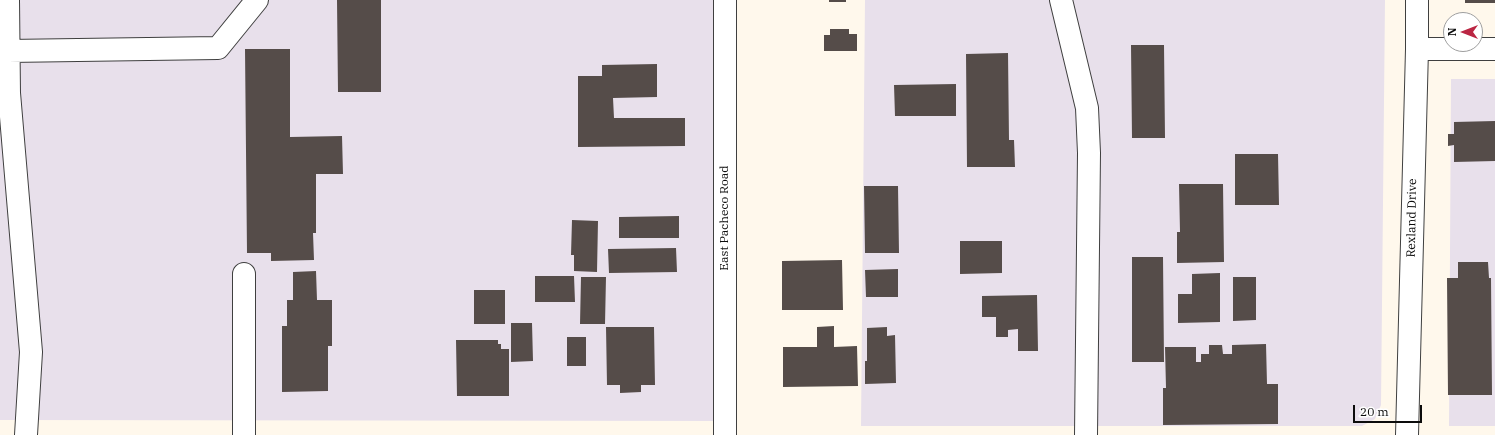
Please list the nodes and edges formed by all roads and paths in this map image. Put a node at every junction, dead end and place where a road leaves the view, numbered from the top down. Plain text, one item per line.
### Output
1 (8, 0) edge
2 (257, 0) edge
3 (725, 0) edge
4 (1061, 0) edge
5 (1417, 0) edge
6 (1417, 49) junction
7 (1495, 49) edge
8 (8, 51) junction
9 (244, 274) dead end
10 (26, 435) edge
11 (244, 435) edge
12 (725, 435) edge
13 (1086, 435) edge
14 (1407, 435) edge

1 - 8 street
2 - 8 street
3 - 12 street, East Pacheco Road
4 - 13 street
5 - 6 street, Rexland Drive
6 - 7 street
6 - 14 street, Rexland Drive
8 - 10 street
9 - 11 street

